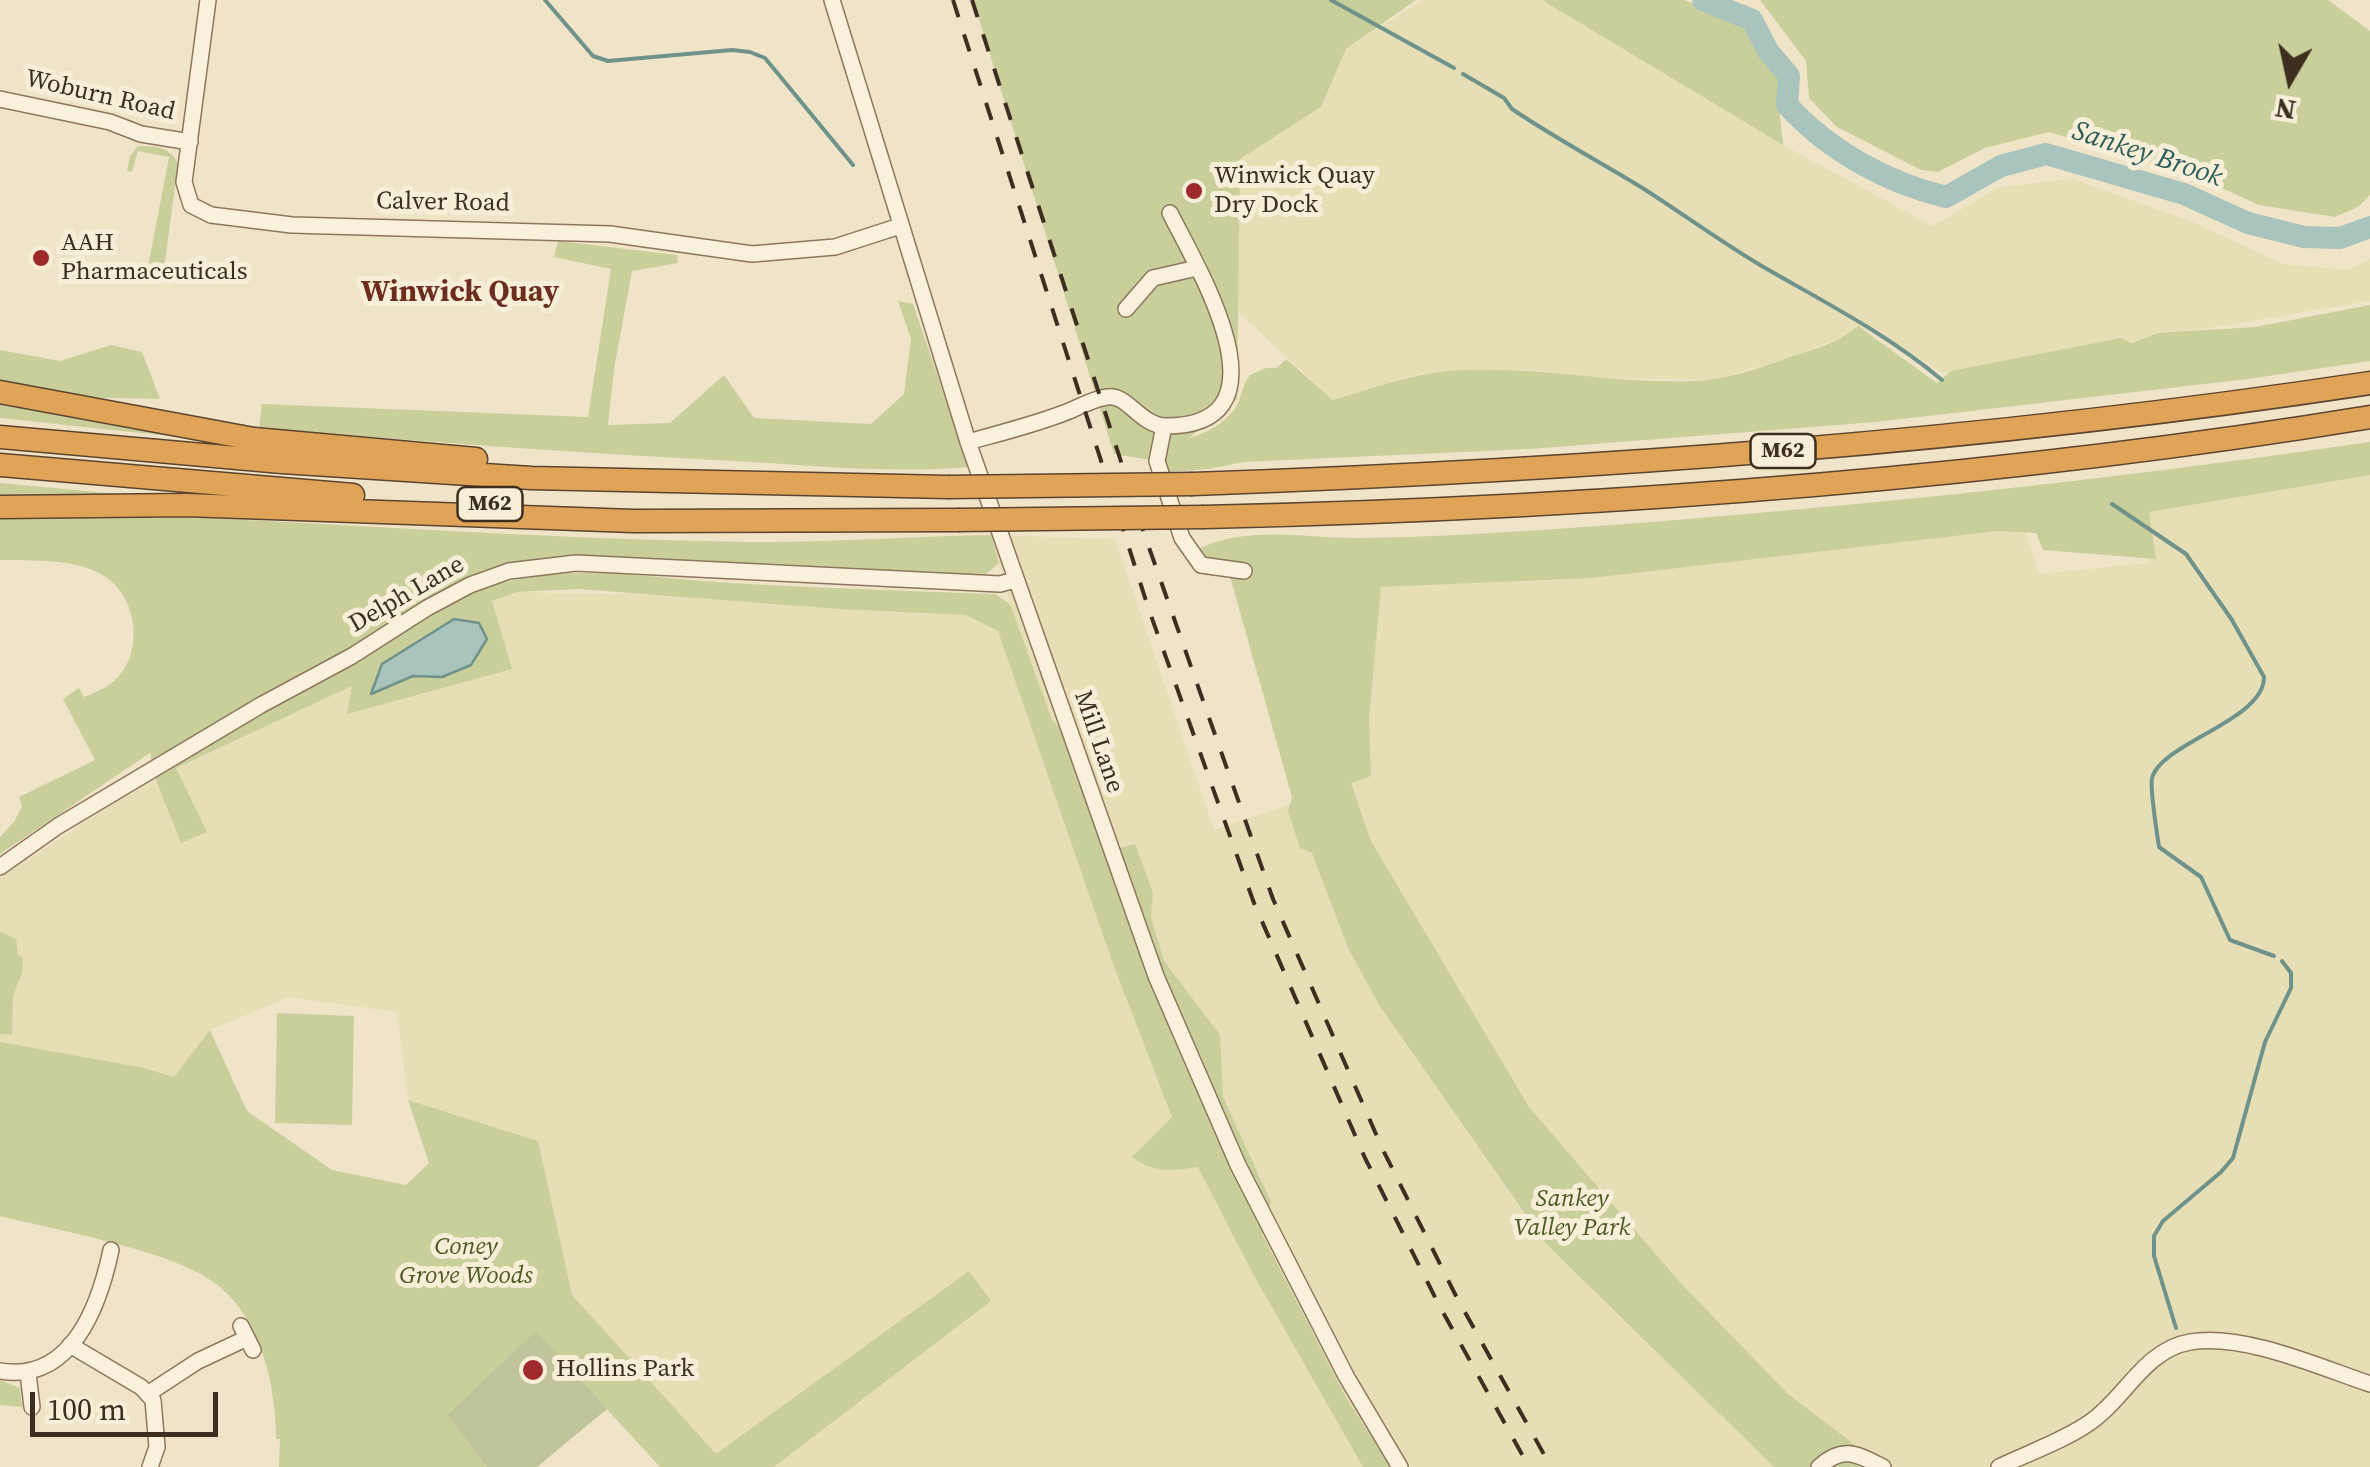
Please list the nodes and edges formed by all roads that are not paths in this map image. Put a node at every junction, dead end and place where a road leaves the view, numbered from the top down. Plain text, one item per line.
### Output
1 (208, 0) edge
2 (832, 0) edge
3 (0, 100) edge
4 (190, 142) junction
5 (1170, 213) dead end
6 (900, 226) junction
7 (1197, 268) junction
8 (1126, 309) dead end
9 (2370, 383) edge
10 (0, 392) edge
11 (2370, 417) edge
12 (1164, 426) junction
13 (0, 437) edge
14 (968, 442) junction
15 (0, 465) edge
16 (805, 484) junction
17 (0, 507) edge
18 (811, 519) junction
19 (1244, 572) dead end
20 (1016, 580) junction
21 (0, 867) edge
22 (111, 1250) dead end
23 (247, 1338) dead end
24 (70, 1345) junction
25 (0, 1372) edge
26 (28, 1373) junction
27 (2370, 1384) edge
28 (149, 1393) junction
29 (33, 1408) dead end
30 (150, 1467) edge
31 (1400, 1467) edge
32 (1819, 1467) edge
33 (1883, 1467) edge
34 (1999, 1467) edge

1 - 4 street, Calver Road
2 - 6 street, Mill Lane
3 - 4 street, Woburn Road
4 - 6 street, Calver Road
5 - 7 street
6 - 14 street, Mill Lane
7 - 8 street
7 - 12 street
9 - 16 highway, M62, bridge
10 - 16 highway
11 - 18 highway, M62, bridge
12 - 14 street
12 - 19 street
13 - 16 highway, M62
14 - 20 street, Mill Lane
15 - 18 highway, M62
17 - 18 highway
20 - 21 street, Delph Lane
20 - 31 street, Mill Lane
22 - 24 street
23 - 28 street
24 - 26 street
24 - 28 street
25 - 26 street
26 - 29 street
27 - 34 street
28 - 30 street
32 - 33 street

